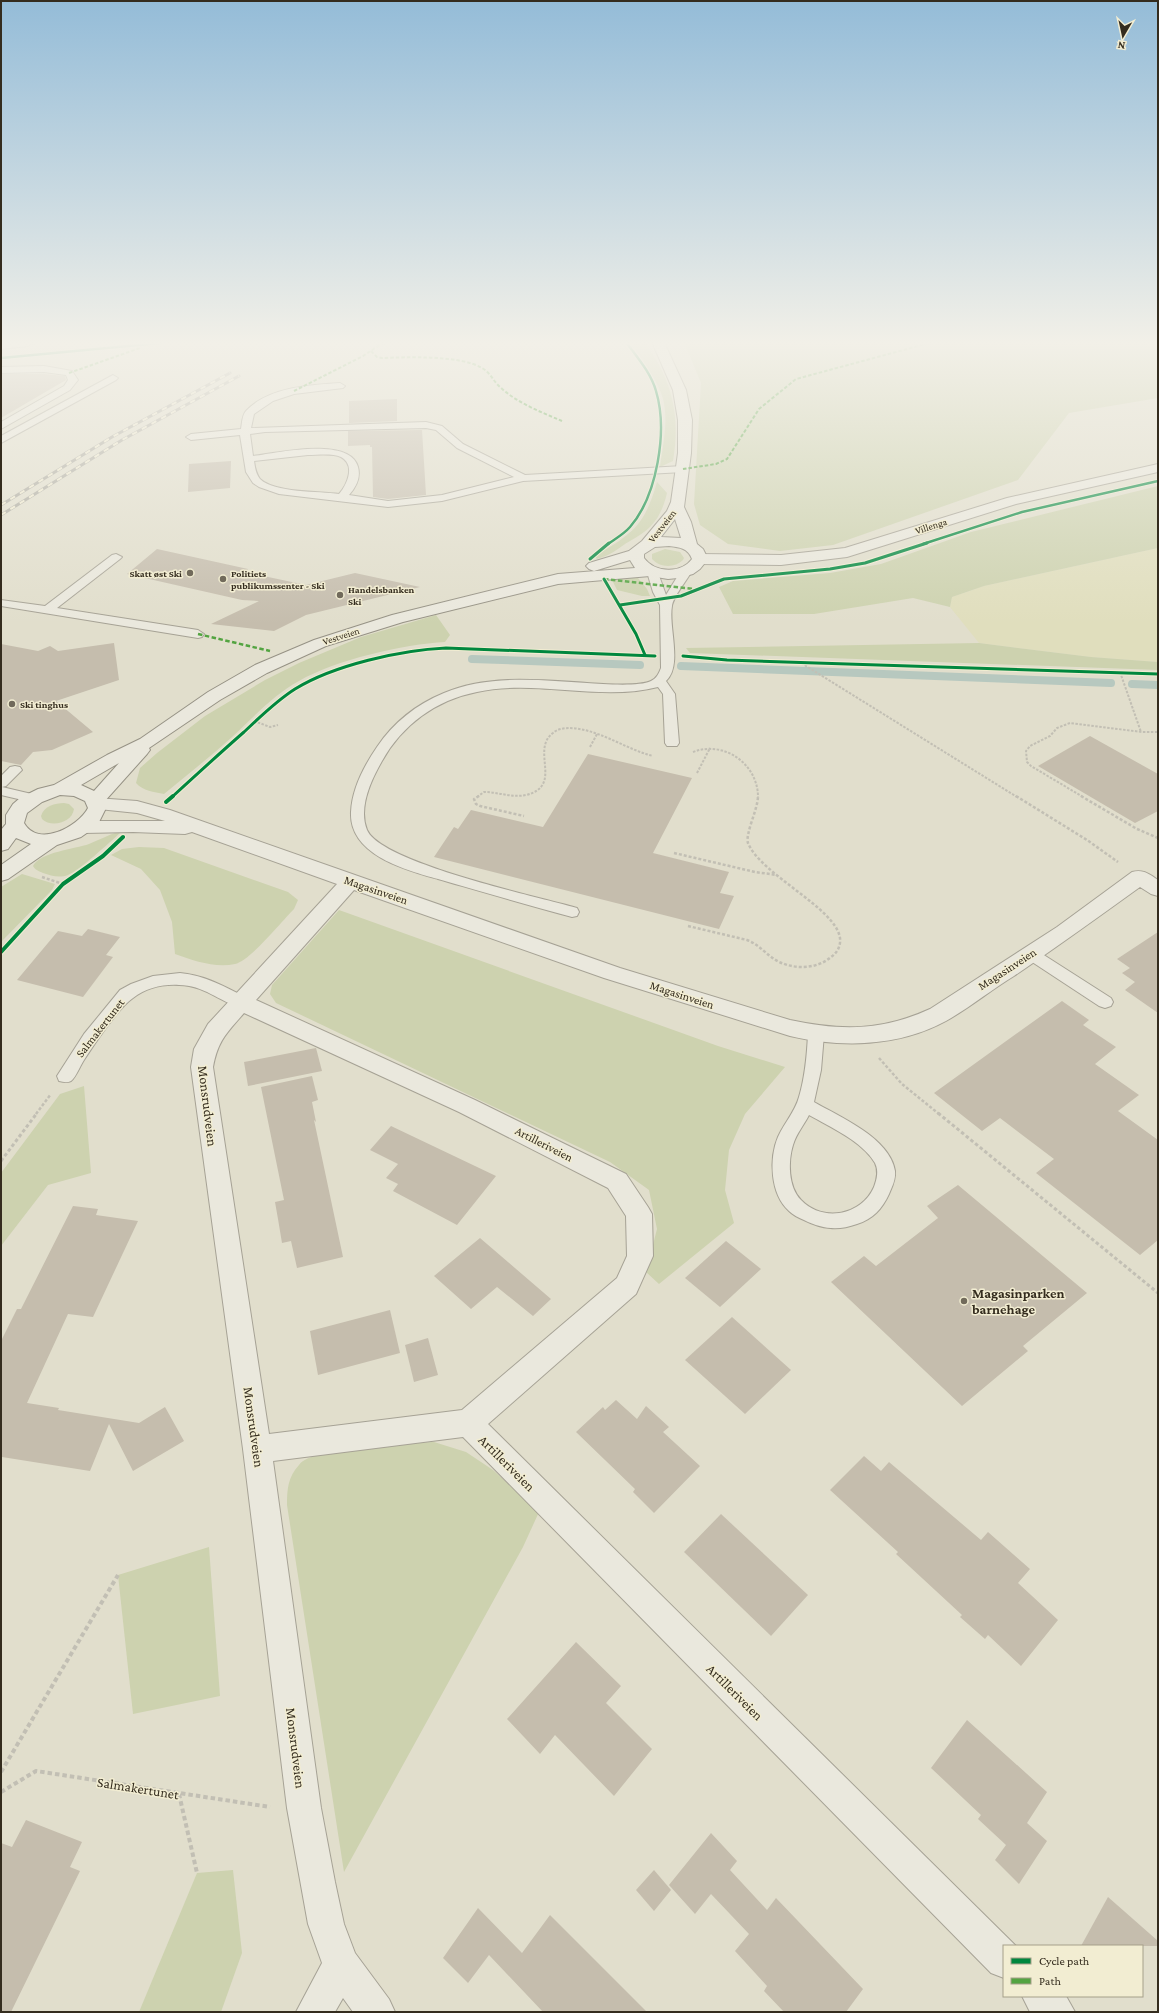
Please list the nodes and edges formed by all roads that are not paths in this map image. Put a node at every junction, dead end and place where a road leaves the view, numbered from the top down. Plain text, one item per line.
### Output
1 (201, 436) edge
2 (244, 436) edge
3 (447, 436) edge
4 (685, 436) edge
5 (191, 437) dead end
6 (248, 459) junction
7 (1158, 468) edge
8 (682, 469) junction
9 (523, 478) junction
10 (342, 498) junction
11 (677, 507) junction
12 (690, 546) junction
13 (642, 549) junction
14 (116, 557) dead end
15 (700, 559) junction
16 (652, 571) junction
17 (686, 571) junction
18 (558, 579) junction
19 (1, 603) edge
20 (666, 605) junction
21 (46, 611) junction
22 (198, 634) dead end
23 (660, 681) junction
24 (146, 743) junction
25 (672, 743) dead end
26 (15, 770) dead end
27 (1, 783) edge
28 (60, 789) junction
29 (1, 791) edge
30 (31, 798) junction
31 (96, 802) junction
32 (14, 824) junction
33 (84, 827) junction
34 (202, 828) junction
35 (52, 839) junction
36 (1, 845) edge
37 (1, 874) edge
38 (351, 881) junction
39 (1158, 889) edge
40 (572, 912) dead end
41 (1031, 954) junction
42 (241, 1002) junction
43 (1105, 1002) dead end
44 (816, 1034) junction
45 (65, 1076) road end
46 (805, 1105) junction
47 (468, 1423) junction
48 (257, 1449) junction
49 (1003, 1959) edge
50 (341, 1965) junction
51 (1041, 1997) edge
52 (315, 2012) edge
53 (376, 2012) edge
54 (1056, 2012) edge

1 - 5 lane
2 - 6 lane
3 - 9 lane
4 - 8 street, Vestveien
6 - 10 lane
6 - 10 lane
7 - 15 street, Villenga
8 - 9 lane
8 - 11 street, Vestveien
9 - 10 lane
11 - 12 street, Vestveien
11 - 13 street, Vestveien
12 - 13 street, Vestveien
12 - 15 street, Vestveien
13 - 16 street
13 - 18 street, Vestveien
14 - 21 lane
15 - 17 street
16 - 17 street, Vestveien
16 - 18 street, Vestveien
16 - 20 lane
17 - 20 lane
18 - 24 street, Vestveien
19 - 21 lane
20 - 23 lane
21 - 22 lane
23 - 25 lane
23 - 40 lane
24 - 28 street, Vestveien
24 - 31 street, Vestveien
26 - 27 lane
28 - 30 street, Vestveien
28 - 31 street, Vestveien
29 - 30 lane
30 - 32 street, Vestveien
31 - 33 street, Vestveien
31 - 34 street, Magasinveien
32 - 35 street, Vestveien
32 - 36 street, Vestveien
33 - 34 street, Magasinveien
33 - 35 street, Vestveien
34 - 38 street, Magasinveien
35 - 37 street, Vestveien
38 - 42 street, Monsrudveien
38 - 44 street, Magasinveien
39 - 41 street, Magasinveien
41 - 43 lane
41 - 44 street, Magasinveien
42 - 45 lane, Salmakertunet
42 - 47 street, Artilleriveien
42 - 48 street, Monsrudveien
44 - 46 lane
46 - 46 lane
47 - 48 street
47 - 49 street, Artilleriveien
48 - 50 street, Monsrudveien
50 - 52 street
50 - 53 street, Monsrudveien
51 - 54 street

